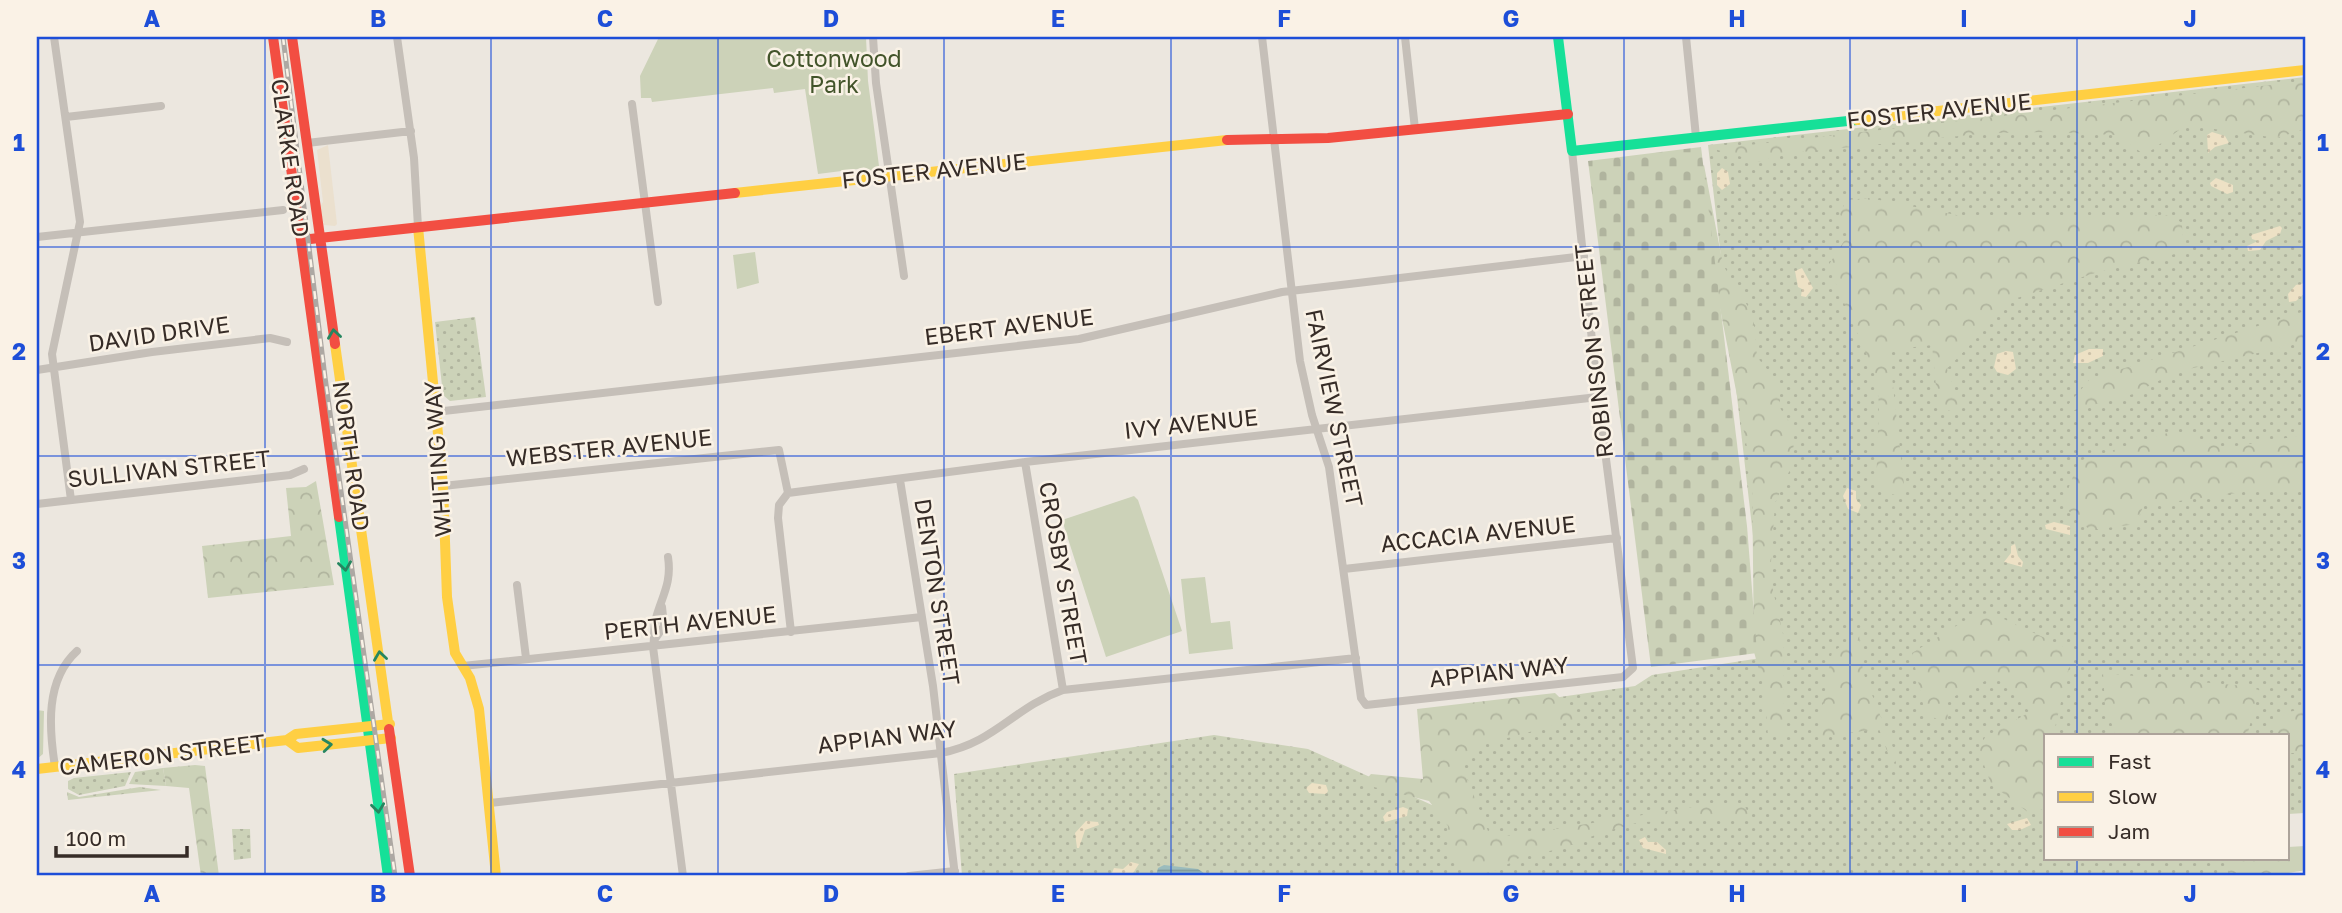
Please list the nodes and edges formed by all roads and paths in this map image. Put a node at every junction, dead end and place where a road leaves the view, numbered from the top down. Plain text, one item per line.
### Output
1 (54, 37) edge
2 (273, 37) edge
3 (292, 37) edge
4 (397, 37) edge
5 (873, 37) edge
6 (1262, 37) edge
7 (1405, 37) edge
8 (1558, 37) edge
9 (1686, 37) edge
10 (2305, 70) edge
11 (632, 104) dead end
12 (161, 106) dead end
13 (1568, 114) junction
14 (66, 117) junction
15 (1415, 129) junction
16 (411, 131) junction
17 (1272, 138) junction
18 (1696, 138) junction
19 (307, 143) junction
20 (1572, 151) junction
21 (889, 176) junction
22 (645, 204) junction
23 (283, 209) dead end
24 (418, 227) junction
25 (78, 233) junction
26 (37, 237) edge
27 (320, 237) junction
28 (301, 240) junction
29 (1584, 256) junction
30 (904, 276) dead end
31 (307, 280) joint
32 (1291, 291) junction
33 (658, 302) dead end
34 (287, 342) dead end
35 (53, 368) junction
36 (37, 370) edge
37 (1598, 397) junction
38 (435, 412) junction
39 (1317, 429) junction
40 (1025, 463) junction
41 (304, 469) dead end
42 (900, 480) junction
43 (443, 486) junction
44 (788, 493) junction
45 (71, 500) junction
46 (37, 503) edge
47 (1617, 538) junction
48 (668, 557) dead end
49 (1344, 569) junction
50 (517, 585) dead end
51 (922, 617) junction
52 (791, 632) junction
53 (654, 643) junction
54 (77, 651) dead end
55 (526, 658) junction
56 (1356, 658) junction
57 (1633, 665) joint
58 (463, 666) junction
59 (1063, 690) junction
60 (1363, 703) joint
61 (390, 724) junction
62 (368, 726) junction
63 (391, 738) junction
64 (287, 740) junction
65 (369, 740) junction
66 (941, 753) junction
67 (55, 767) junction
68 (37, 769) edge
69 (670, 781) junction
70 (490, 803) junction
71 (955, 874) edge
72 (388, 876) edge
73 (410, 876) edge
74 (496, 876) edge
75 (683, 876) edge
76 (909, 876) edge

1 - 14 street
2 - 28 street, CLARKE ROAD
3 - 19 street, NORTH ROAD
4 - 16 street, WHITING WAY
5 - 21 street
6 - 17 street, FAIRVIEW STREET
7 - 15 street
8 - 13 street, ROBINSON STREET
9 - 18 street
10 - 18 street, FOSTER AVENUE
11 - 22 street
12 - 14 street
13 - 15 street, FOSTER AVENUE
13 - 20 street, ROBINSON STREET
14 - 25 street
15 - 17 street, FOSTER AVENUE
16 - 19 street
16 - 24 street, WHITING WAY
17 - 21 street, FOSTER AVENUE
17 - 32 street, FAIRVIEW STREET
18 - 20 street, FOSTER AVENUE
19 - 27 street, NORTH ROAD
20 - 29 street, ROBINSON STREET
21 - 22 street, FOSTER AVENUE
21 - 30 street
22 - 24 street, FOSTER AVENUE
22 - 33 street
23 - 25 street
24 - 27 street, FOSTER AVENUE
24 - 38 street, WHITING WAY
25 - 26 street
25 - 35 street
27 - 28 street, FOSTER AVENUE
61 -> 27 street, NORTH ROAD
28 - 31 street, CLARKE ROAD
29 - 32 street, EBERT AVENUE
29 - 37 street, ROBINSON STREET
31 -> 62 street, NORTH ROAD
32 - 38 street, EBERT AVENUE
32 - 39 street, FAIRVIEW STREET
34 - 35 street, DAVID DRIVE
35 - 36 street, DAVID DRIVE
35 - 45 street
37 - 39 street, IVY AVENUE
37 - 47 street, ROBINSON STREET
38 - 43 street, WHITING WAY
39 - 40 street, IVY AVENUE
39 - 49 street, FAIRVIEW STREET
40 - 42 street, IVY AVENUE
40 - 59 street, CROSBY STREET
41 - 45 street, SULLIVAN STREET
42 - 44 street, IVY AVENUE
42 - 51 street, DENTON STREET
43 - 44 street, WEBSTER AVENUE
43 - 58 street, WHITING WAY
44 - 52 street
45 - 46 street, SULLIVAN STREET
47 - 49 street, ACCACIA AVENUE
47 - 57 street, ROBINSON STREET
48 - 53 street
49 - 56 street, FAIRVIEW STREET
50 - 55 street
51 - 52 street, PERTH AVENUE
51 - 66 street, DENTON STREET
52 - 53 street, PERTH AVENUE
53 - 55 street, PERTH AVENUE
53 - 69 street
54 - 67 street
55 - 58 street, PERTH AVENUE
56 - 59 street, APPIAN WAY
56 - 60 street, FAIRVIEW STREET
57 - 60 street, APPIAN WAY
58 - 70 street, WHITING WAY
59 - 66 street, APPIAN WAY
61 - 62 street, CAMERON STREET
61 - 63 street, NORTH ROAD
62 - 64 street, CAMERON STREET
62 - 65 street, NORTH ROAD
63 - 65 street, CAMERON STREET
63 - 73 street, NORTH ROAD
64 -> 65 street, CAMERON STREET
64 - 67 street, CAMERON STREET
65 -> 72 street, NORTH ROAD
66 - 69 street, APPIAN WAY
66 - 71 street, DENTON STREET
67 - 68 street, CAMERON STREET
69 - 70 street, APPIAN WAY
69 - 75 street
70 - 74 street, WHITING WAY
71 - 76 street

